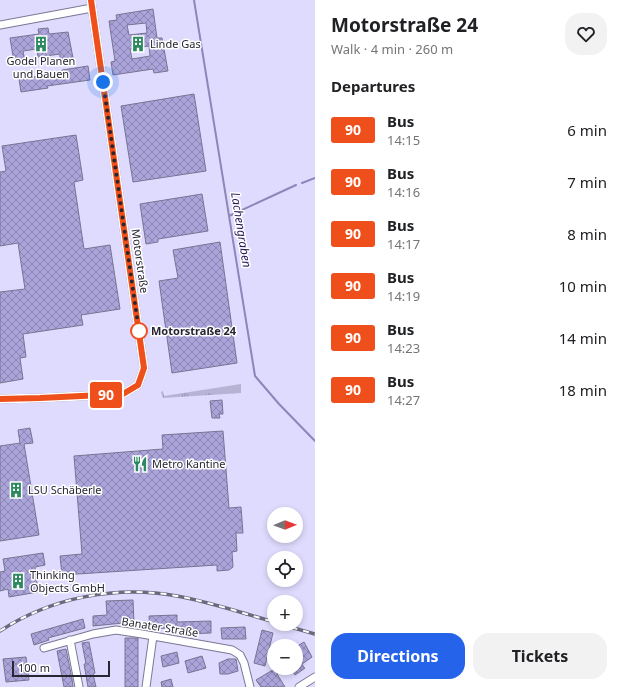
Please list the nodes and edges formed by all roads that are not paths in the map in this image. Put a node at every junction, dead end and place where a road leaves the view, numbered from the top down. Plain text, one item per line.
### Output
1 (91, 4) edge
2 (0, 25) edge
3 (0, 399) edge
4 (153, 636) junction
5 (70, 640) junction
6 (44, 648) dead end
7 (315, 677) edge
8 (79, 687) edge
9 (146, 687) edge
10 (250, 687) edge
11 (299, 687) edge

1 - 2 street
1 - 3 street, Motorstraße
4 - 5 street, Banater Straße
4 - 9 street
4 - 10 street, Banater Straße
5 - 6 street, Banater Straße
5 - 8 street
7 - 11 street

